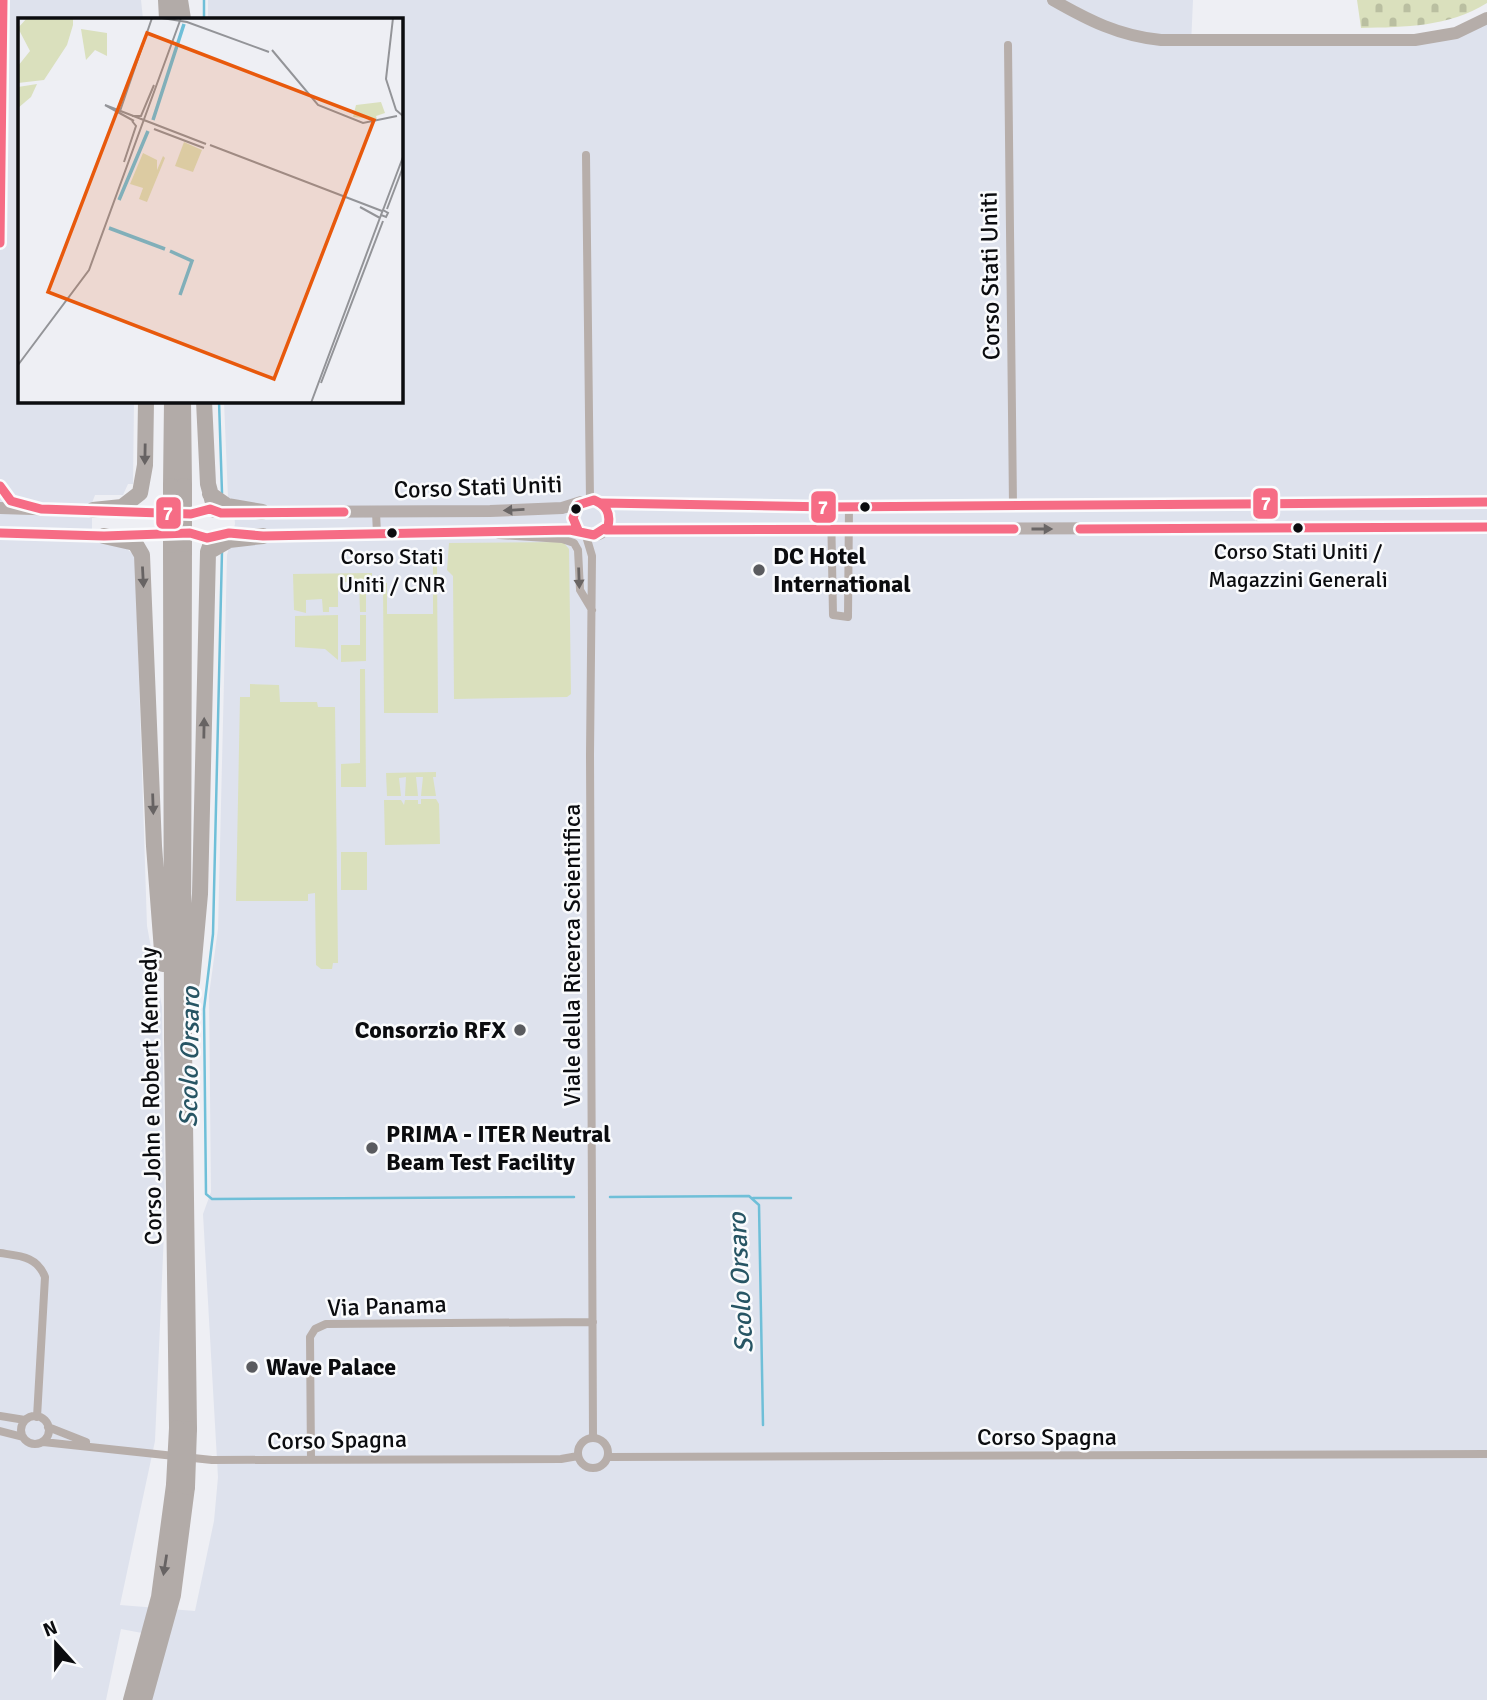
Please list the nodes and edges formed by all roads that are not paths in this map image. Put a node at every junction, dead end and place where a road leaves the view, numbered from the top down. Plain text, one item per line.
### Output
1 (3, 0) edge
2 (163, 0) edge
3 (178, 0) edge
4 (1053, 0) edge
5 (161, 18) edge
6 (167, 18) edge
7 (180, 18) edge
8 (1487, 18) edge
9 (1008, 45) dead end
10 (586, 155) dead end
11 (0, 243) edge
12 (146, 402) edge
13 (172, 402) edge
14 (183, 402) edge
15 (204, 402) edge
16 (0, 486) edge
17 (178, 486) junction
18 (209, 493) junction
19 (591, 502) junction
20 (1487, 502) edge
21 (1261, 504) junction
22 (1013, 506) junction
23 (831, 507) junction
24 (849, 507) junction
25 (0, 508) edge
26 (41, 509) junction
27 (93, 510) junction
28 (214, 511) junction
29 (262, 512) junction
30 (376, 512) junction
31 (1487, 527) edge
32 (1260, 528) junction
33 (832, 531) junction
34 (849, 531) junction
35 (0, 533) edge
36 (592, 533) junction
37 (377, 534) junction
38 (494, 534) junction
39 (104, 536) junction
40 (263, 536) joint
41 (182, 541) junction
42 (214, 541) junction
43 (592, 610) junction
44 (172, 1040) junction
45 (185, 1072) junction
46 (0, 1253) edge
47 (593, 1322) junction
48 (0, 1416) edge
49 (37, 1417) junction
50 (25, 1420) junction
51 (48, 1427) junction
52 (183, 1429) junction
53 (0, 1431) edge
54 (23, 1437) junction
55 (593, 1438) junction
56 (43, 1442) junction
57 (96, 1446) junction
58 (1487, 1454) edge
59 (578, 1456) junction
60 (608, 1457) junction
61 (310, 1460) junction
62 (153, 1647) junction
63 (131, 1700) edge
64 (144, 1700) edge

1 - 11 street
2 - 5 highway
2 - 6 highway
3 - 7 highway
4 - 8 street
9 - 22 street, Corso Stati Uniti
10 - 19 street, Corso Stati Uniti
12 -> 27 highway
13 - 17 highway
14 - 17 highway
15 - 18 highway
16 - 26 street
17 - 41 highway, Corso John e Robert Kennedy, bridge
18 - 28 highway
18 - 29 highway
19 - 23 main road, Corso Stati Uniti
19 -> 30 main road, Corso Stati Uniti
19 - 36 main road
19 - 36 main road
20 - 21 main road, Corso Stati Uniti
21 - 22 main road, Corso Stati Uniti
21 - 32 street
22 - 24 main road, Corso Stati Uniti
23 - 24 main road, Corso Stati Uniti
23 - 33 street
24 - 34 street
25 - 26 main road, Corso Stati Uniti
26 - 27 main road, Corso Stati Uniti
27 - 28 main road, Corso Stati Uniti
28 - 29 main road, Corso Stati Uniti
28 - 42 main road
29 - 30 main road, Corso Stati Uniti
30 - 37 street, Corso Stati Uniti
31 - 32 main road, Corso Stati Uniti
34 -> 32 main road, Corso Stati Uniti
33 - 34 main road, Corso Stati Uniti
33 - 34 street
33 - 36 main road, Corso Stati Uniti
35 - 39 main road
36 - 38 main road, Corso Stati Uniti
36 - 43 street, Viale della Ricerca Scientifica
37 - 38 main road, Corso Stati Uniti
37 - 40 main road, Corso Stati Uniti
38 -> 43 street
39 - 41 main road
39 -> 44 highway
40 - 42 highway
41 - 42 main road
41 - 44 highway, Corso John e Robert Kennedy
41 - 45 highway, Corso John e Robert Kennedy
45 -> 42 highway
43 - 47 street, Viale della Ricerca Scientifica
44 - 52 highway, Corso John e Robert Kennedy
45 - 52 highway, Corso John e Robert Kennedy
46 - 49 street
47 - 55 street, Viale della Ricerca Scientifica
47 - 61 street, Via Panama
48 - 50 street
49 - 50 street
49 - 51 street, Corso Spagna
50 - 54 street
51 - 56 street
51 - 57 street, Corso Spagna
52 - 62 highway, Corso John e Robert Kennedy, bridge
53 - 54 street, Corso Spagna
54 - 56 street, Corso Spagna
55 - 59 street
55 - 60 street
56 - 57 street, Corso Spagna
57 - 61 street, Corso Spagna
58 - 60 street, Corso Spagna
59 - 60 street, Corso Spagna
59 - 61 street, Corso Spagna
62 - 63 highway, Corso John e Robert Kennedy
62 - 64 highway, Corso John e Robert Kennedy

